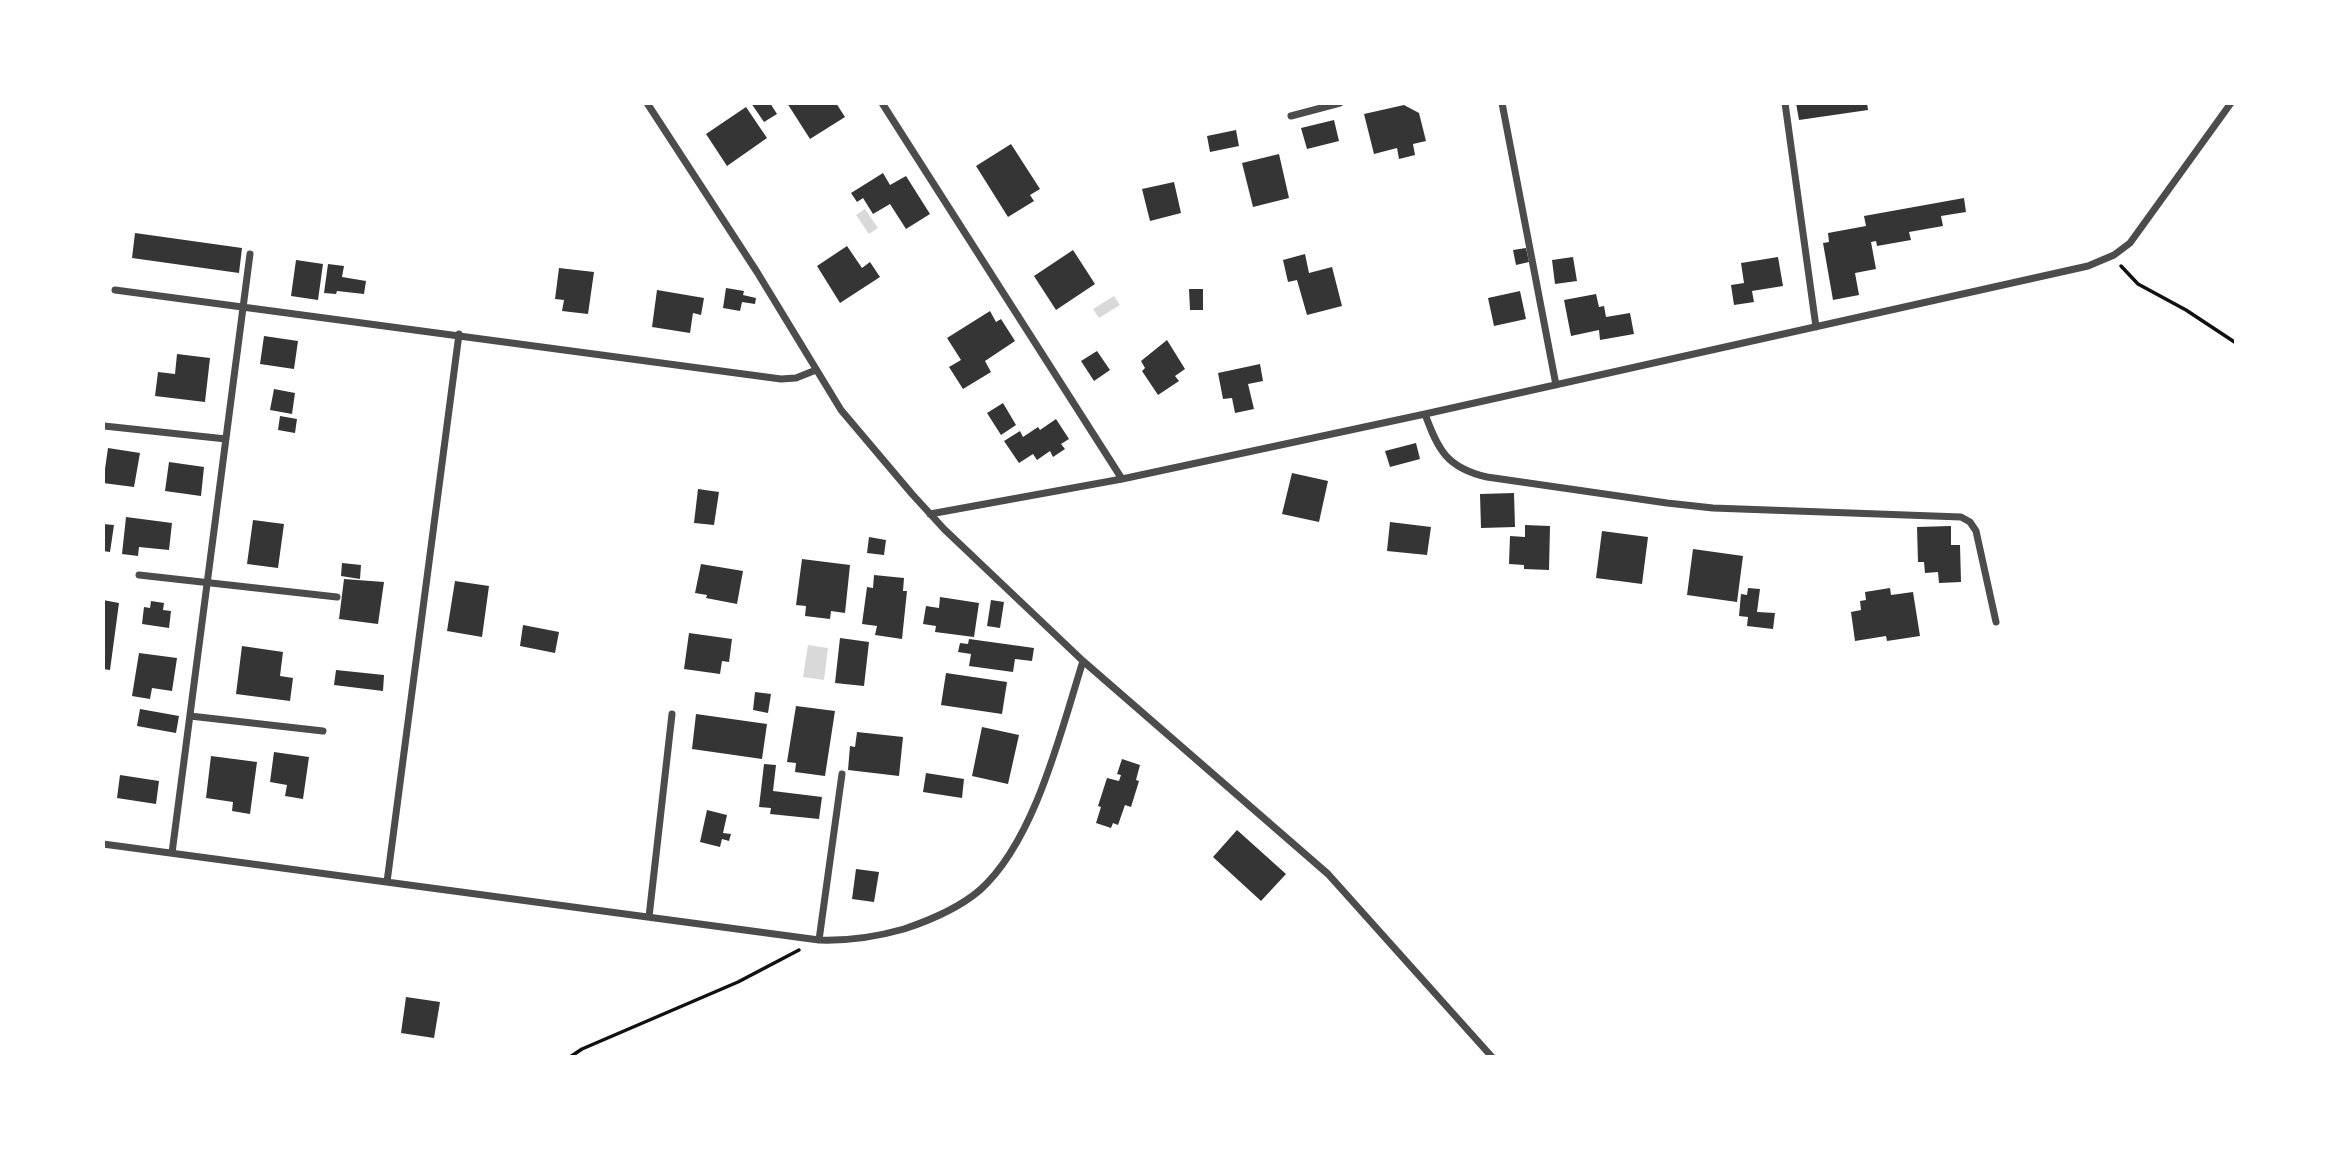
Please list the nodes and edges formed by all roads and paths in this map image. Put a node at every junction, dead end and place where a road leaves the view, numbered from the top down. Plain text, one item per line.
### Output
1 (647, 103) edge
2 (882, 103) edge
3 (1340, 103) edge
4 (1502, 103) edge
5 (1785, 103) edge
6 (2231, 103) edge
7 (1292, 116) dead end
8 (250, 254) dead end
9 (2115, 256) junction
10 (115, 290) dead end
11 (244, 306) junction
12 (1816, 327) junction
13 (459, 334) junction
14 (2236, 343) edge
15 (816, 370) junction
16 (1556, 385) junction
17 (1425, 414) junction
18 (104, 426) edge
19 (226, 439) junction
20 (1122, 479) junction
21 (930, 514) junction
22 (139, 575) dead end
23 (208, 583) junction
24 (337, 597) dead end
25 (1996, 622) dead end
26 (1083, 662) junction
27 (672, 714) dead end
28 (190, 716) junction
29 (323, 731) dead end
30 (842, 774) dead end
31 (103, 844) edge
32 (172, 853) junction
33 (387, 882) junction
34 (649, 917) junction
35 (819, 940) junction
36 (570, 1057) edge
37 (1492, 1057) edge

1 - 15 street
2 - 20 street
3 - 7 street
4 - 16 street
5 - 12 street
6 - 9 street
8 - 11 street
9 - 12 street
9 - 14 path
10 - 11 street
11 - 13 street
11 - 19 street
12 - 16 street
13 - 15 street
13 - 33 street
15 - 21 street
16 - 17 street
17 - 20 street
17 - 25 street
18 - 19 street
19 - 23 street
20 - 21 street
21 - 26 street
22 - 23 street
23 - 24 street
23 - 28 street
26 - 35 street
26 - 37 street
27 - 34 street
28 - 29 street
28 - 32 street
30 - 35 street
31 - 32 street
32 - 33 street
33 - 34 street
34 - 35 street
35 - 36 path

